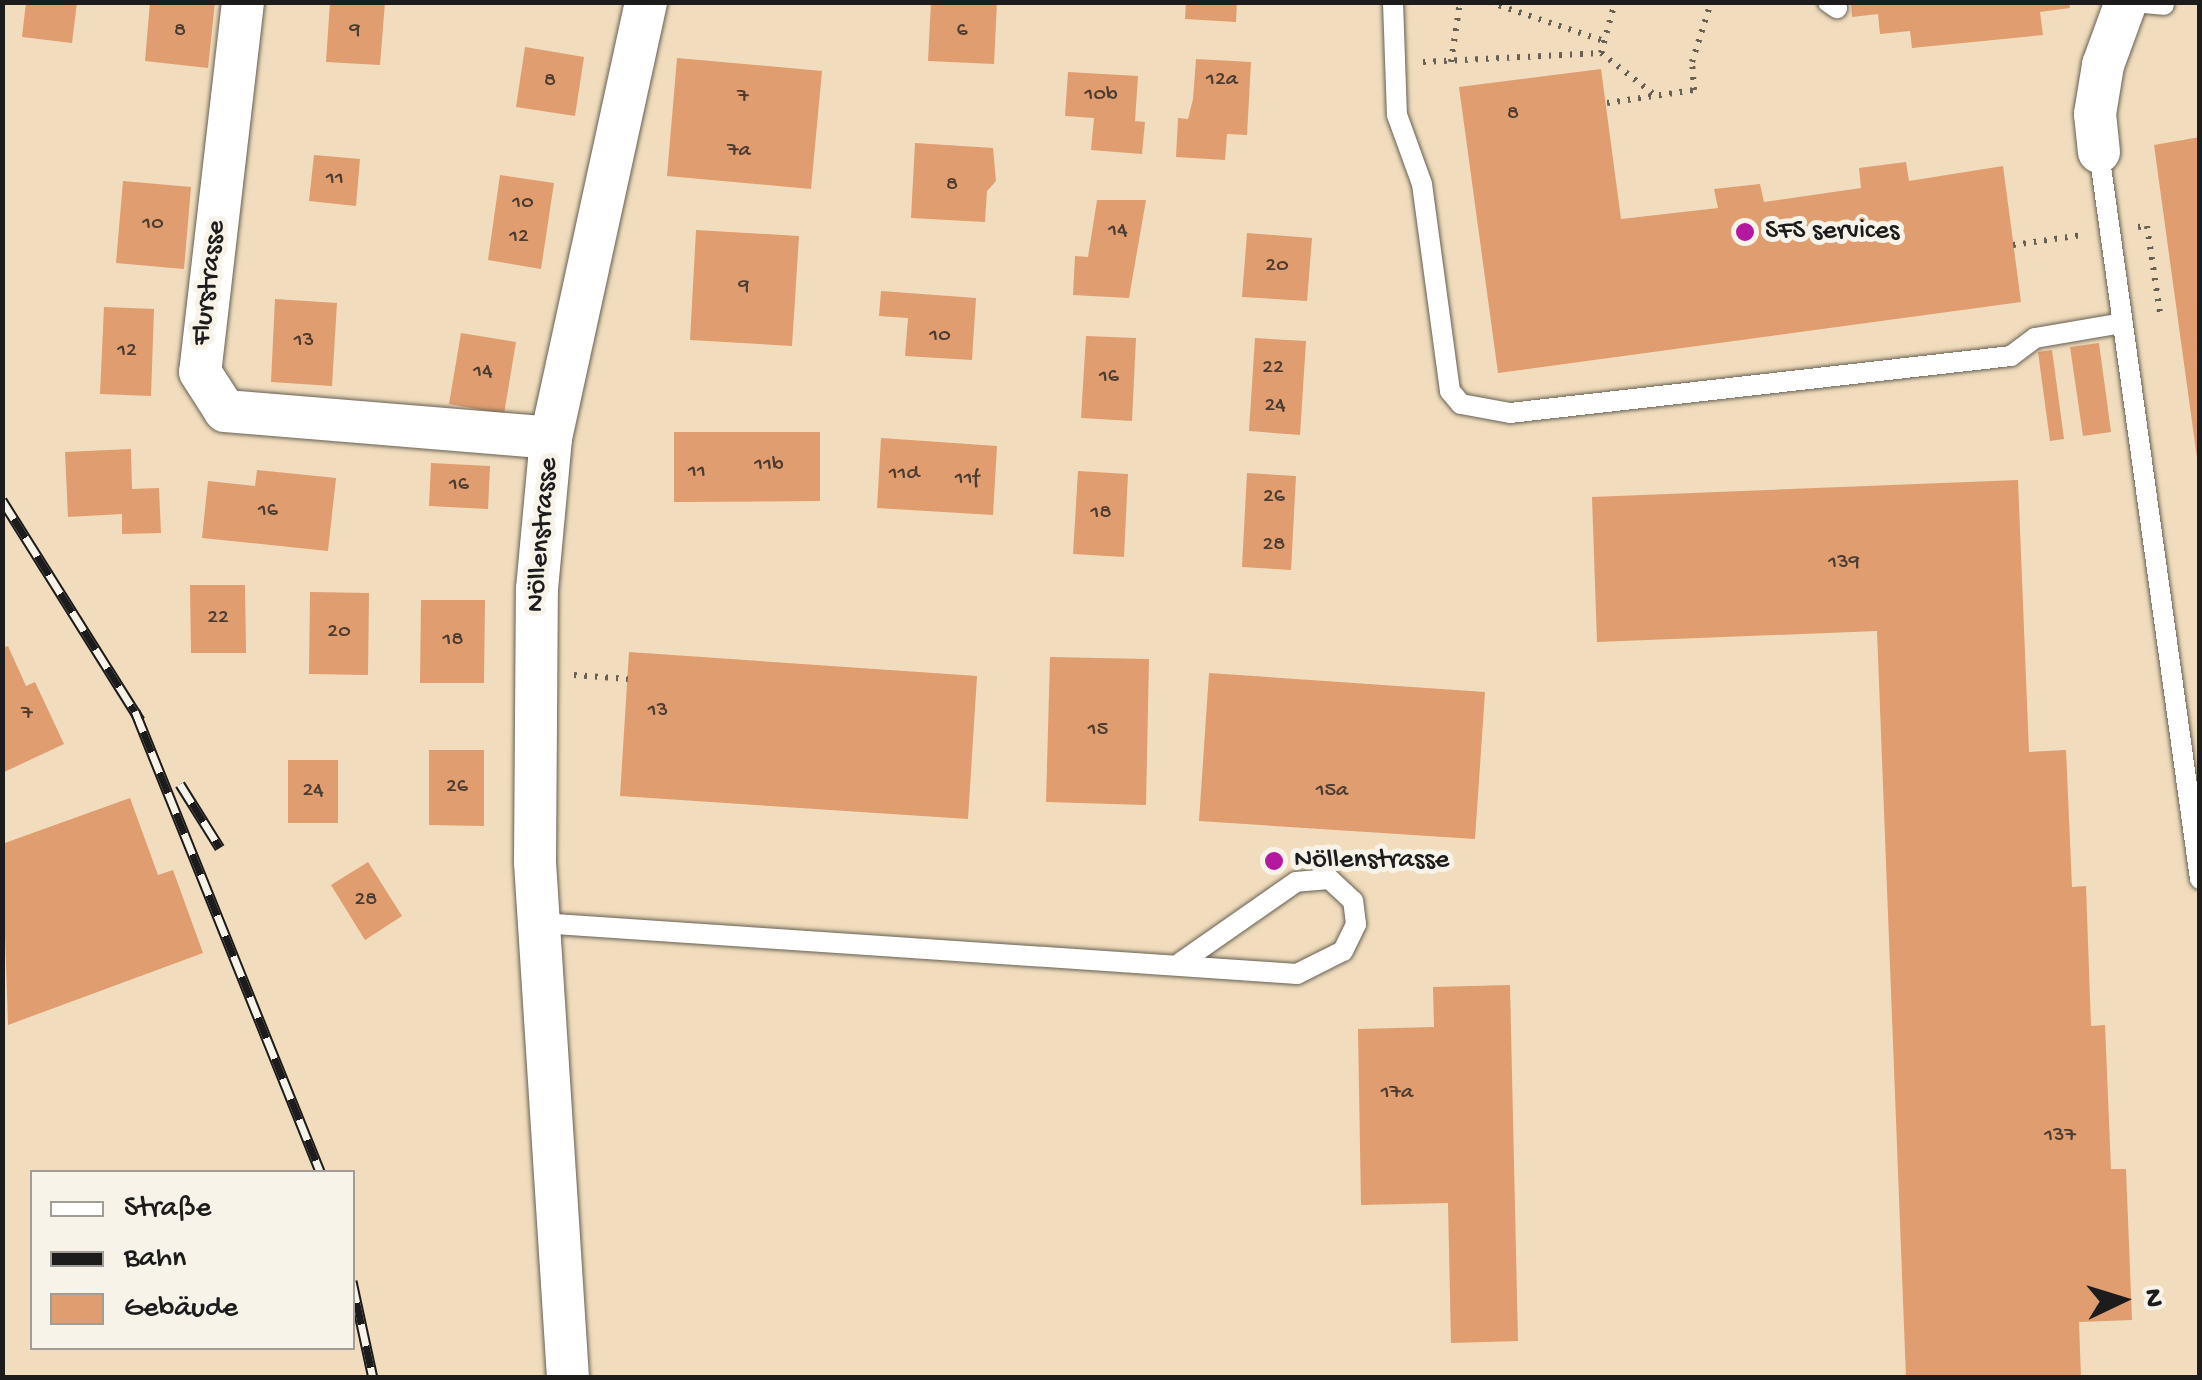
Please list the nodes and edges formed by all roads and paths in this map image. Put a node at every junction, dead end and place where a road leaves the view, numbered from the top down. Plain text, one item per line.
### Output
1 (243, 2) edge
2 (646, 2) edge
3 (1394, 2) edge
4 (1460, 2) edge
5 (1488, 2) edge
6 (1615, 2) edge
7 (1712, 2) edge
8 (2141, 3) edge
9 (1604, 41) junction
10 (1601, 52) junction
11 (1391, 62) junction
12 (1451, 62) junction
13 (1656, 96) junction
14 (1608, 103) dead end
15 (2099, 152) joint
16 (2122, 323) junction
17 (551, 438) junction
18 (553, 674) dead end
19 (628, 678) dead end
20 (2200, 879) edge
21 (540, 923) junction
22 (1180, 963) junction
23 (568, 1378) edge

1 - 17 street, Flurstrasse
2 - 17 street, Nöllenstrasse
3 - 11 lane
4 - 12 path
5 - 9 path
6 - 9 path
7 - 13 path
8 - 15 street
9 - 10 path
10 - 12 path
10 - 13 path
11 - 12 path
11 - 16 lane
13 - 14 path
15 - 16 lane
16 - 20 lane
17 - 21 street, Nöllenstrasse
18 - 19 path
21 - 22 lane
21 - 23 street, Nöllenstrasse
22 - 22 lane

